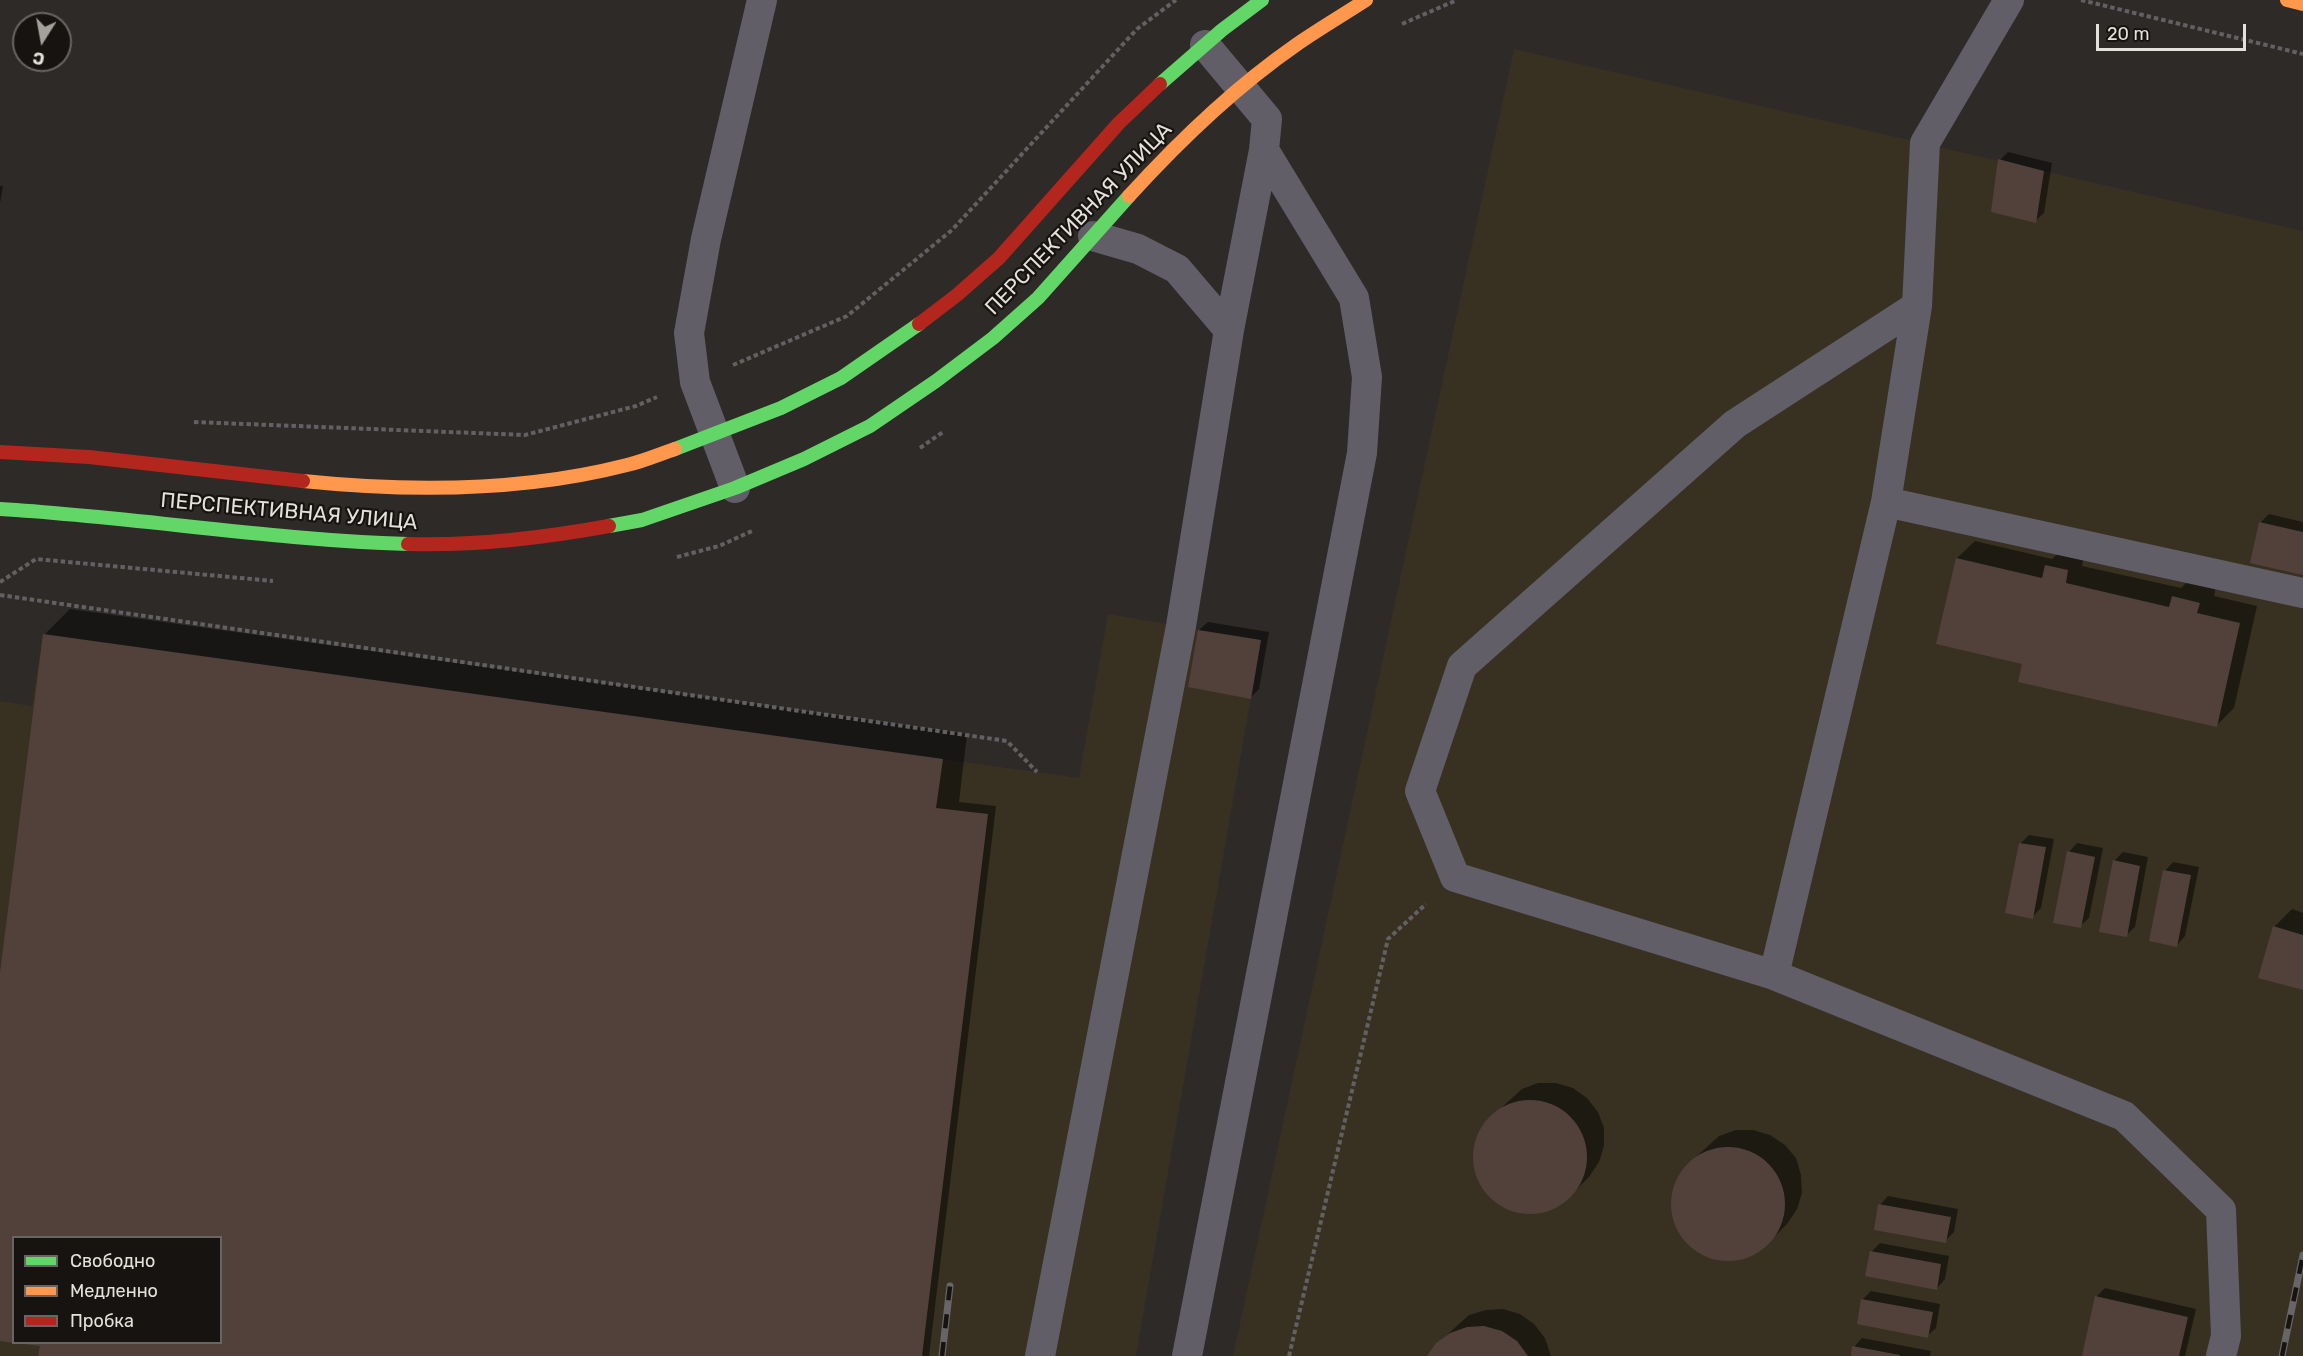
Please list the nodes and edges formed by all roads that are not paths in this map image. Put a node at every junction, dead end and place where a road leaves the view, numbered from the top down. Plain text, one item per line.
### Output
1 (762, 0) edge
2 (1262, 0) edge
3 (1366, 0) edge
4 (2009, 0) edge
5 (2287, 0) edge
6 (2303, 4) edge
7 (1204, 45) junction
8 (1240, 89) junction
9 (1264, 150) junction
10 (1093, 236) junction
11 (1917, 306) junction
12 (1230, 330) junction
13 (715, 435) junction
14 (0, 452) edge
15 (735, 488) junction
16 (1886, 501) junction
17 (0, 509) edge
18 (2303, 593) edge
19 (1774, 975) junction
20 (1040, 1356) edge
21 (1187, 1356) edge
22 (2221, 1356) edge

1 - 13 lane
2 - 7 main road, ПЕРСПЕКТИВНАЯ УЛИЦА
3 - 8 main road, ПЕРСПЕКТИВНАЯ УЛИЦА
4 - 11 lane
5 - 6 main road
7 - 8 lane
7 - 13 main road, ПЕРСПЕКТИВНАЯ УЛИЦА
8 - 9 lane
8 - 10 main road, ПЕРСПЕКТИВНАЯ УЛИЦА
9 - 12 lane
9 - 21 lane
10 - 12 lane
10 - 15 main road, ПЕРСПЕКТИВНАЯ УЛИЦА
11 - 16 lane
11 - 19 lane
12 - 20 lane
13 - 14 main road, ПЕРСПЕКТИВНАЯ УЛИЦА
13 - 15 lane
15 - 17 main road, ПЕРСПЕКТИВНАЯ УЛИЦА
16 - 18 lane
16 - 19 lane
19 - 22 lane

